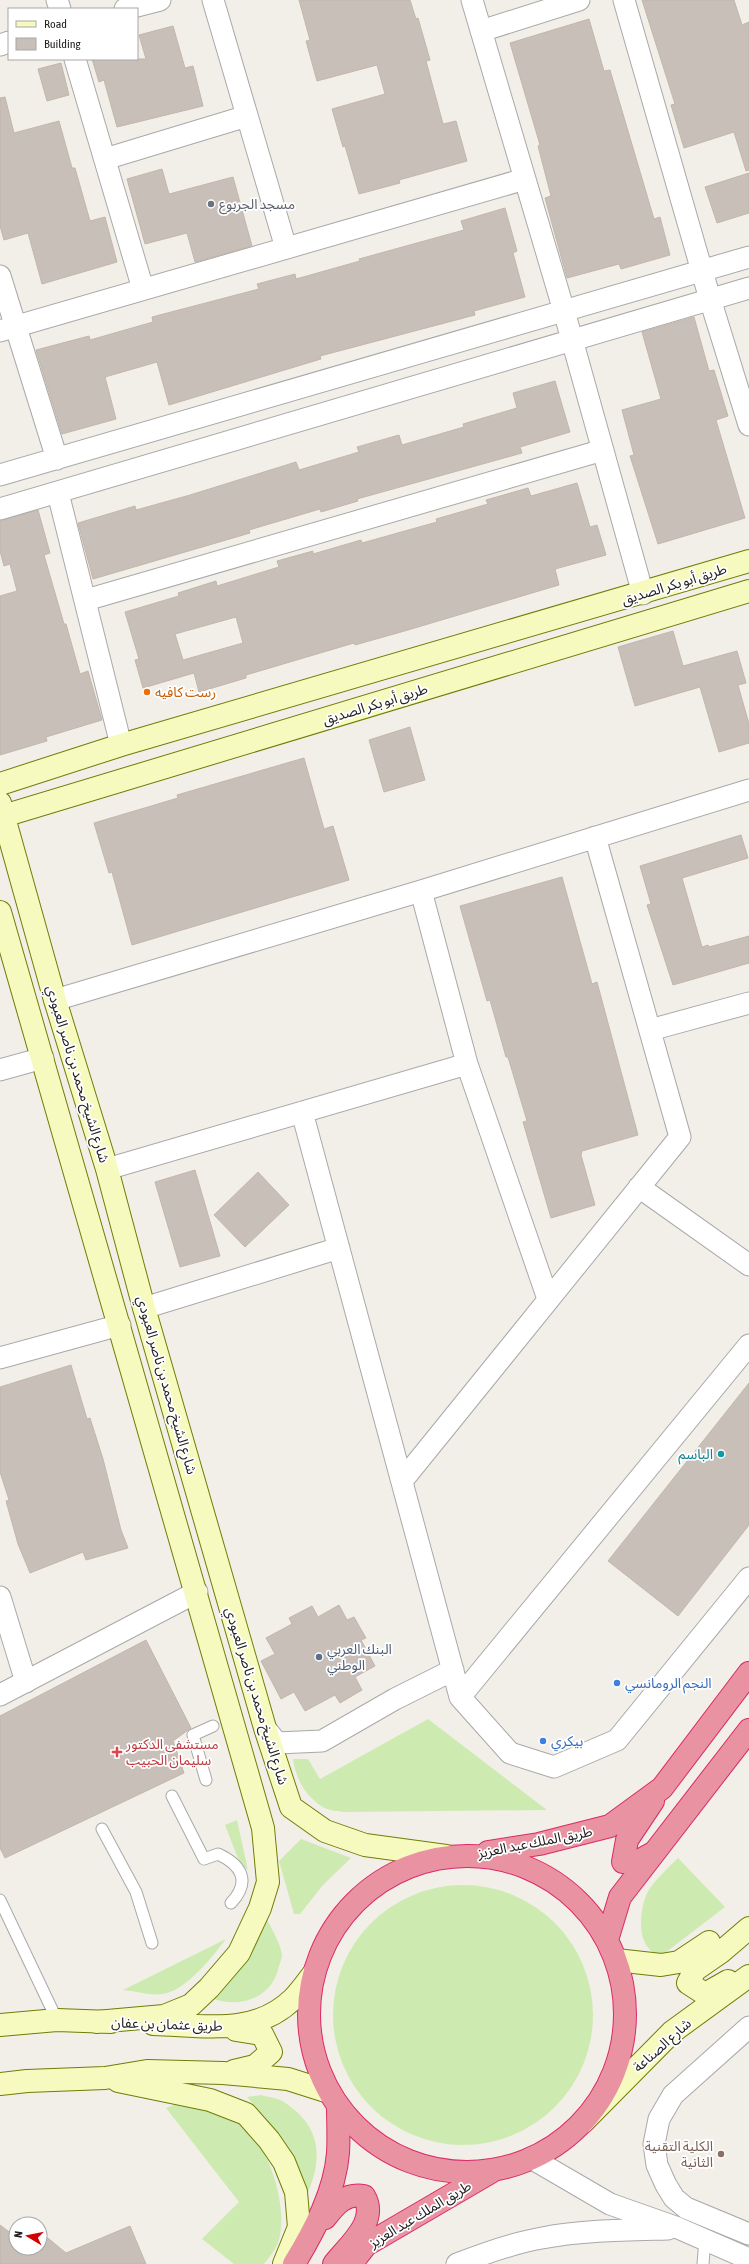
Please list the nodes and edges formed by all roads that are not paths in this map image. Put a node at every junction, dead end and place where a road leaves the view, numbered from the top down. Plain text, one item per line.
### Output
1 (160, 0) edge
2 (213, 0) edge
3 (472, 0) edge
4 (579, 0) edge
5 (624, 0) edge
6 (130, 8) edge
7 (481, 31) junction
8 (75, 60) edge
9 (247, 116) junction
10 (105, 159) junction
11 (525, 179) junction
12 (286, 248) junction
13 (749, 257) edge
14 (702, 271) junction
15 (0, 276) edge
16 (749, 288) edge
17 (143, 289) junction
18 (710, 299) junction
19 (564, 311) junction
20 (8, 329) edge
21 (572, 340) junction
22 (746, 404) edge
23 (749, 425) edge
24 (602, 450) junction
25 (57, 459) junction
26 (0, 476) edge
27 (58, 493) junction
28 (0, 509) edge
29 (749, 561) edge
30 (749, 591) edge
31 (643, 594) junction
32 (86, 600) junction
33 (121, 745) junction
34 (0, 784) edge
35 (749, 790) edge
36 (1, 812) edge
37 (595, 837) junction
38 (421, 891) junction
39 (0, 912) edge
40 (55, 1000) junction
41 (749, 1003) edge
42 (650, 1030) junction
43 (43, 1058) junction
44 (467, 1064) junction
45 (0, 1070) edge
46 (302, 1112) junction
47 (106, 1169) junction
48 (639, 1187) junction
49 (339, 1248) junction
50 (749, 1265) edge
51 (548, 1299) junction
52 (144, 1308) junction
53 (120, 1325) junction
54 (749, 1345) edge
55 (0, 1358) edge
56 (402, 1481) junction
57 (749, 1578) edge
58 (197, 1592) junction
59 (0, 1597) edge
60 (453, 1670) junction
61 (749, 1673) edge
62 (26, 1682) junction
63 (0, 1695) edge
64 (460, 1697) junction
65 (213, 1726) dead end
66 (265, 1728) junction
67 (749, 1730) edge
68 (206, 1780) dead end
69 (662, 1788) junction
70 (172, 1796) dead end
71 (102, 1829) dead end
72 (654, 1852) junction
73 (467, 1855) junction
74 (446, 1856) junction
75 (0, 1900) edge
76 (231, 1903) dead end
77 (749, 1917) edge
78 (749, 1928) edge
79 (607, 1940) junction
80 (152, 1943) dead end
81 (616, 1960) junction
82 (749, 1968) edge
83 (314, 1973) junction
84 (749, 1976) edge
85 (57, 2020) junction
86 (96, 2022) junction
87 (0, 2025) edge
88 (749, 2027) edge
89 (223, 2028) junction
90 (223, 2073) junction
91 (105, 2078) junction
92 (0, 2084) edge
93 (333, 2099) junction
94 (583, 2122) junction
95 (531, 2158) junction
96 (493, 2171) junction
97 (678, 2228) junction
98 (749, 2234) edge
99 (310, 2238) junction
100 (705, 2240) junction
101 (749, 2259) edge
102 (284, 2264) edge
103 (294, 2264) edge
104 (334, 2264) edge
105 (351, 2264) edge
106 (457, 2264) edge
107 (703, 2264) edge

1 - 6 street
2 - 9 street
3 - 7 street
4 - 7 street
5 - 14 street
7 - 11 street
8 - 10 street
9 - 10 street
9 - 12 street
10 - 17 street
11 - 12 street
11 - 19 street
12 - 17 street
13 - 14 street
14 - 18 street
14 - 19 street
15 - 20 street
16 - 18 street
17 - 20 street
18 - 21 street
18 - 22 street
19 - 21 street
19 - 25 street
20 - 25 street
21 - 24 street
21 - 27 street
22 - 23 street
24 - 31 street
24 - 32 street
25 - 26 street
27 - 28 street
27 - 32 street
29 - 31 street, طريق أبو بكر الصديق
30 - 36 street, طريق أبو بكر الصديق
31 - 33 street, طريق أبو بكر الصديق
32 - 33 street
33 - 34 street, طريق أبو بكر الصديق
35 - 37 street
36 - 40 street, شارع الشيخ محمد بن ناصر العبودي
37 - 38 street
37 - 42 street
38 - 40 street
38 - 44 street
39 - 43 street, شارع الشيخ محمد بن ناصر العبودي
40 - 47 street, شارع الشيخ محمد بن ناصر العبودي
41 - 42 street
42 - 48 street
43 - 45 street
43 - 53 street, شارع الشيخ محمد بن ناصر العبودي
44 - 46 street
44 - 51 street
46 - 47 street
46 - 49 street
47 - 52 street, شارع الشيخ محمد بن ناصر العبودي
48 - 50 street
48 - 51 street
49 - 52 street
49 - 56 street
51 - 56 street
52 - 66 street, شارع الشيخ محمد بن ناصر العبودي
53 - 55 street
53 - 58 street, شارع الشيخ محمد بن ناصر العبودي
54 - 64 street
56 - 60 street
57 - 64 street
58 - 62 street
58 - 86 street, شارع الشيخ محمد بن ناصر العبودي
59 - 62 street
60 - 64 street
60 - 66 street
61 - 69 highway, طريق الملك عبد العزيز
62 - 63 street
65 - 68 lane
66 - 74 street, شارع الشيخ محمد بن ناصر العبودي
67 - 72 highway
69 - 72 highway
69 - 73 highway, طريق الملك عبد العزيز
70 - 76 lane
71 - 80 lane
72 - 79 highway
73 - 74 highway
73 - 79 highway
74 - 83 highway
75 - 85 lane
77 - 81 street
78 - 82 street
79 - 81 highway
81 - 94 highway
83 - 89 street, طريق عثمان بن عفان
83 - 93 highway
84 - 94 street, شارع الصناعة
85 - 86 street, طريق عثمان بن عفان
85 - 87 street, طريق عثمان بن عفان
86 - 89 street, طريق عثمان بن عفان
88 - 98 street
89 - 90 street
90 - 91 street
90 - 93 street
91 - 92 street
91 - 102 street
93 - 96 highway
93 - 99 highway
94 - 95 highway
95 - 96 highway
95 - 97 street
96 - 105 highway, طريق الملك عبد العزيز
97 - 100 street
97 - 106 street
99 - 103 highway
99 - 104 highway
100 - 101 street
100 - 107 lane

